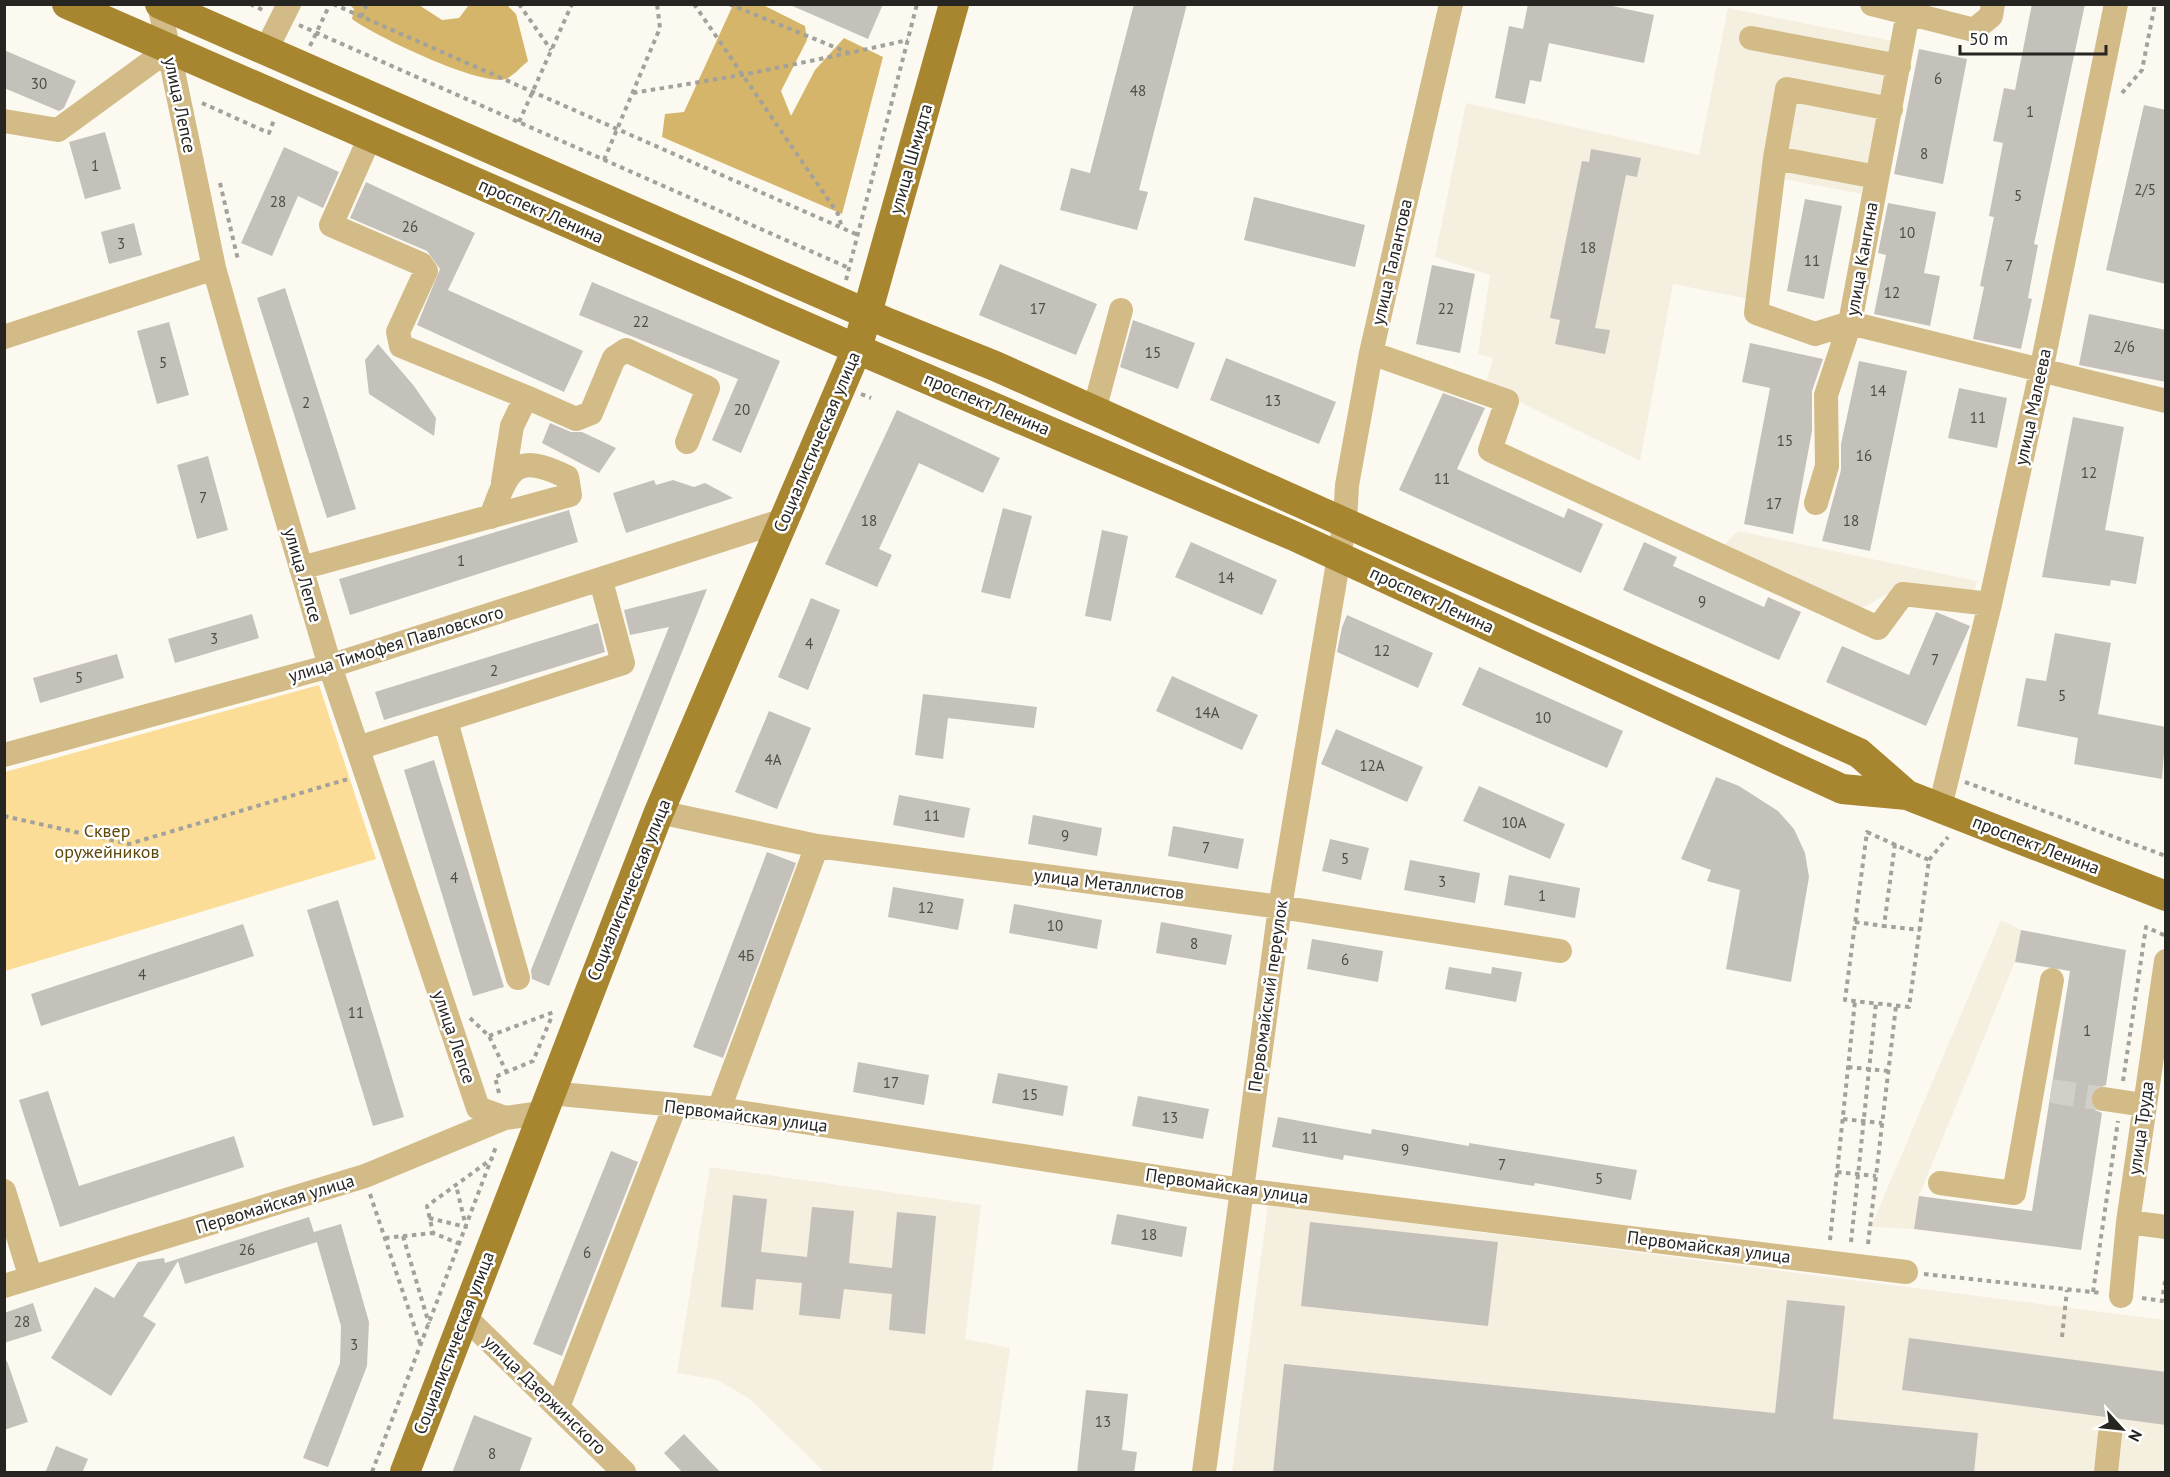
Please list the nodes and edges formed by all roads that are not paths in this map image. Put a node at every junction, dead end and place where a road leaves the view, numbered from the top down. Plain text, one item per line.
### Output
1 (67, 4) edge
2 (160, 4) edge
3 (954, 4) edge
4 (1451, 4) edge
5 (1872, 4) edge
6 (1993, 4) edge
7 (2116, 4) edge
8 (286, 11) edge
9 (1908, 13) junction
10 (1750, 38) dead end
11 (169, 49) junction
12 (266, 50) junction
13 (1899, 66) junction
14 (1891, 109) junction
15 (4, 121) edge
16 (370, 137) junction
17 (1775, 158) junction
18 (1877, 177) junction
19 (214, 268) junction
20 (1121, 310) dead end
21 (868, 314) junction
22 (1850, 323) junction
23 (4, 337) edge
24 (857, 349) junction
25 (1371, 354) junction
26 (2041, 371) junction
27 (526, 397) junction
28 (2166, 401) edge
29 (1094, 411) junction
30 (687, 442) dead end
31 (503, 482) junction
32 (1816, 503) dead end
33 (491, 517) junction
34 (784, 520) junction
35 (1345, 521) junction
36 (1338, 557) junction
37 (301, 568) junction
38 (602, 581) junction
39 (1990, 604) junction
40 (330, 666) junction
41 (446, 721) junction
42 (358, 748) junction
43 (4, 755) edge
44 (1907, 795) junction
45 (1940, 807) junction
46 (659, 812) junction
47 (817, 846) junction
48 (2166, 896) edge
49 (1280, 907) junction
50 (1560, 951) dead end
51 (2166, 961) edge
52 (518, 978) dead end
53 (2052, 980) dead end
54 (2166, 1057) edge
55 (2104, 1099) tunnel mouth
56 (545, 1103) junction
57 (2144, 1105) junction
58 (675, 1106) junction
59 (719, 1109) junction
60 (505, 1118) junction
61 (1940, 1183) dead end
62 (1242, 1190) junction
63 (4, 1191) edge
64 (2145, 1224) edge
65 (1906, 1272) road end
66 (31, 1278) junction
67 (4, 1286) edge
68 (2121, 1296) road end
69 (465, 1317) junction
70 (558, 1407) junction
71 (2110, 1434) dead end
72 (405, 1473) edge
73 (624, 1473) edge
74 (1204, 1473) edge
75 (2106, 1473) edge

1 - 11 main road, проспект Ленина
2 - 11 street, улица Лепсе
2 - 12 main road, проспект Ленина
3 - 21 main road, улица Шмидта
4 - 25 street, улица Талантова
5 - 9 street
6 - 9 street
7 - 26 street, улица Малеева
8 - 12 street
9 - 13 street, улица Кангина
10 - 13 street
11 - 15 street
11 - 16 main road, проспект Ленина
11 - 19 street, улица Лепсе
12 - 21 main road, проспект Ленина
13 - 14 street, улица Кангина
14 - 17 street
14 - 18 street, улица Кангина
16 - 24 main road, проспект Ленина
16 - 27 street
17 - 18 street
17 - 22 street
18 - 22 street, улица Кангина
19 - 23 street
19 - 37 street, улица Лепсе
20 - 29 street
21 - 24 main road, Социалистическая улица
21 - 29 main road, проспект Ленина
22 - 26 street
22 - 32 street, улица Кангина
24 - 34 main road, Социалистическая улица
24 - 36 main road, проспект Ленина
25 - 35 street, улица Талантова
25 - 39 street
26 - 28 street
26 - 39 street, улица Малеева
27 - 30 street
27 - 31 street
29 - 35 main road, проспект Ленина
31 - 33 street
31 - 33 street
33 - 37 street
34 - 38 street, улица Тимофея Павловского
34 - 46 main road, Социалистическая улица
35 - 36 street, Первомайский переулок
35 - 44 main road, проспект Ленина
36 - 44 main road, проспект Ленина
36 - 49 street, Первомайский переулок
37 - 40 street, улица Лепсе
38 - 40 street, улица Тимофея Павловского
38 - 41 street
39 - 45 street, улица Малеева
40 - 42 street, улица Лепсе
40 - 43 street, улица Тимофея Павловского
41 - 42 street
41 - 52 street
42 - 60 street, улица Лепсе
44 - 45 main road, проспект Ленина
45 - 48 main road, проспект Ленина
46 - 47 street, улица Металлистов
46 - 56 main road, Социалистическая улица
47 - 49 street, улица Металлистов
47 - 59 street
49 - 50 street, улица Металлистов
49 - 62 street, Первомайский переулок
51 - 57 street, улица Труда
53 - 61 street
54 - 64 street
55 - 57 street
56 - 58 street, Первомайская улица
56 - 60 street, Первомайская улица
56 - 69 main road, Социалистическая улица
57 - 64 street, улица Труда
58 - 59 street, Первомайская улица
58 - 70 street
59 - 62 street, Первомайская улица
60 - 66 street, Первомайская улица
62 - 65 street, Первомайская улица
62 - 74 street, Первомайский переулок
63 - 66 street
64 - 68 street, улица Труда
66 - 67 street, Первомайская улица
69 - 70 street, улица Дзержинского
69 - 72 main road, Социалистическая улица
70 - 73 street, улица Дзержинского
71 - 75 street

